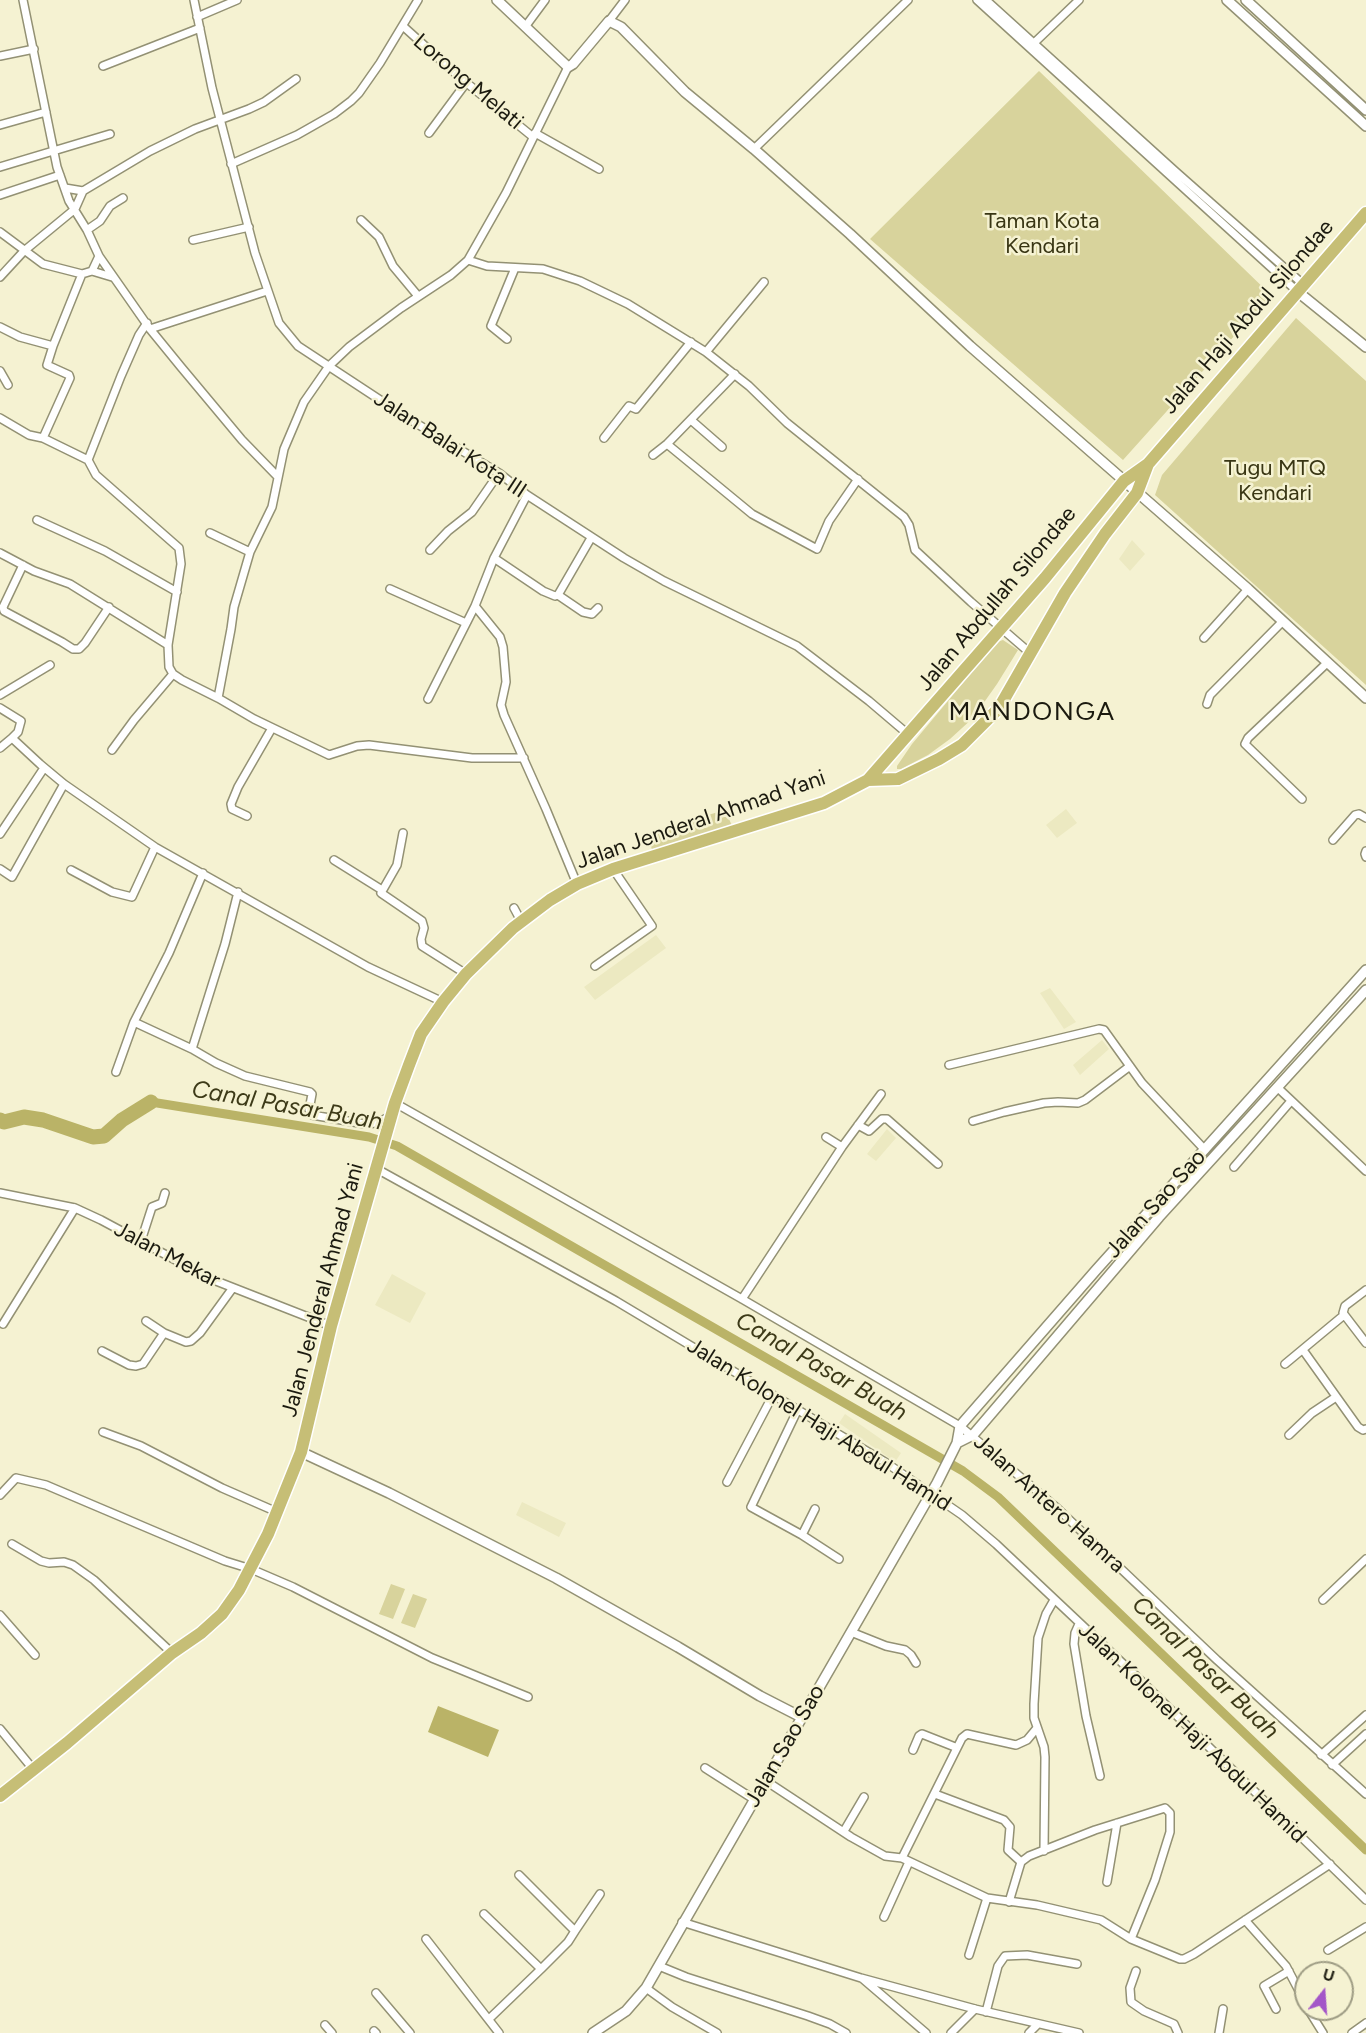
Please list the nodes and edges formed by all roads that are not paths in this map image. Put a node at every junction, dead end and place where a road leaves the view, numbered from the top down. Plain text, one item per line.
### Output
1 (23, 0) edge
2 (194, 0) edge
3 (237, 0) edge
4 (418, 0) edge
5 (497, 0) edge
6 (545, 0) edge
7 (626, 0) edge
8 (908, 0) edge
9 (977, 0) edge
10 (986, 0) edge
11 (1079, 0) edge
12 (1227, 0) edge
13 (1252, 2) edge
14 (197, 17) junction
15 (609, 21) junction
16 (404, 27) junction
17 (525, 27) junction
18 (200, 28) junction
19 (1033, 45) junction
20 (34, 49) junction
21 (0, 56) edge
22 (103, 66) dead end
23 (568, 67) junction
24 (296, 80) dead end
25 (466, 83) junction
26 (1366, 110) edge
27 (46, 112) junction
28 (221, 120) junction
29 (0, 126) edge
30 (1366, 126) edge
31 (429, 133) dead end
32 (110, 134) dead end
33 (534, 135) junction
34 (754, 149) junction
35 (55, 150) junction
36 (231, 164) junction
37 (0, 167) edge
38 (599, 169) dead end
39 (60, 175) junction
40 (65, 188) junction
41 (83, 191) junction
42 (0, 195) edge
43 (123, 198) dead end
44 (75, 209) junction
45 (1366, 213) edge
46 (361, 220) dead end
47 (249, 227) junction
48 (87, 230) junction
49 (0, 232) edge
50 (193, 240) dead end
51 (24, 251) junction
52 (99, 256) junction
53 (468, 260) junction
54 (515, 268) junction
55 (92, 271) junction
56 (82, 274) junction
57 (0, 277) edge
58 (112, 277) junction
59 (764, 282) dead end
60 (1301, 288) junction
61 (267, 291) junction
62 (418, 296) junction
63 (149, 326) junction
64 (1, 330) edge
65 (507, 339) dead end
66 (691, 342) junction
67 (53, 346) junction
68 (1366, 347) edge
69 (706, 352) junction
70 (329, 366) junction
71 (0, 371) edge
72 (735, 374) junction
73 (8, 385) dead end
74 (0, 418) edge
75 (690, 420) junction
76 (43, 438) junction
77 (604, 438) dead end
78 (667, 444) junction
79 (722, 447) dead end
80 (1161, 448) joint
81 (653, 455) dead end
82 (88, 460) junction
83 (1148, 464) junction
84 (499, 473) junction
85 (278, 477) junction
86 (858, 479) junction
87 (1124, 480) junction
88 (1137, 493) junction
89 (527, 495) junction
90 (37, 520) dead end
91 (210, 533) dead end
92 (591, 538) junction
93 (430, 550) dead end
94 (250, 552) junction
95 (0, 553) edge
96 (494, 558) junction
97 (23, 565) junction
98 (390, 589) dead end
99 (1248, 589) junction
100 (177, 592) junction
101 (558, 595) junction
102 (475, 606) junction
103 (109, 607) junction
104 (598, 608) dead end
105 (1282, 621) junction
106 (466, 623) junction
107 (1002, 628) junction
108 (1204, 638) dead end
109 (168, 645) junction
110 (1030, 653) junction
111 (1327, 663) junction
112 (50, 665) dead end
113 (173, 674) junction
114 (0, 695) edge
115 (1366, 698) edge
116 (218, 699) junction
117 (428, 699) dead end
118 (1207, 704) dead end
119 (0, 708) edge
120 (272, 728) junction
121 (909, 735) junction
122 (12, 738) junction
123 (0, 748) edge
124 (112, 750) dead end
125 (524, 758) junction
126 (886, 758) junction
127 (44, 768) junction
128 (898, 779) junction
129 (868, 780) junction
130 (64, 784) junction
131 (1302, 799) dead end
132 (247, 816) dead end
133 (1366, 818) edge
134 (403, 833) dead end
135 (0, 834) edge
136 (1333, 840) dead end
137 (155, 847) junction
138 (1366, 851) edge
139 (1366, 857) edge
140 (334, 860) dead end
141 (0, 869) edge
142 (613, 869) junction
143 (71, 870) dead end
144 (202, 873) junction
145 (577, 884) junction
146 (382, 890) junction
147 (238, 892) junction
148 (514, 908) dead end
149 (521, 921) junction
150 (596, 966) dead end
151 (1366, 970) edge
152 (466, 974) junction
153 (1366, 992) edge
154 (443, 1002) junction
155 (134, 1022) junction
156 (192, 1049) junction
157 (949, 1065) dead end
158 (1130, 1066) junction
159 (116, 1072) dead end
160 (1278, 1088) junction
161 (881, 1094) dead end
162 (1291, 1101) junction
163 (395, 1103) junction
164 (973, 1121) dead end
165 (390, 1122) junction
166 (858, 1125) junction
167 (826, 1137) dead end
168 (842, 1147) junction
169 (1205, 1150) junction
170 (378, 1163) junction
171 (938, 1164) dead end
172 (1234, 1167) dead end
173 (1366, 1171) edge
174 (0, 1192) edge
175 (165, 1193) dead end
176 (75, 1208) junction
177 (141, 1241) junction
178 (232, 1289) junction
179 (1366, 1290) edge
180 (742, 1299) junction
181 (1344, 1315) junction
182 (146, 1321) dead end
183 (3, 1324) dead end
184 (331, 1326) junction
185 (164, 1333) junction
186 (1366, 1343) edge
187 (1303, 1350) junction
188 (102, 1351) dead end
189 (1285, 1364) dead end
190 (773, 1395) junction
191 (1336, 1397) junction
192 (798, 1409) junction
193 (960, 1426) junction
194 (1366, 1429) edge
195 (103, 1432) dead end
196 (1289, 1435) dead end
197 (973, 1436) junction
198 (957, 1443) junction
199 (301, 1452) junction
200 (727, 1482) dead end
201 (932, 1493) junction
202 (0, 1495) edge
203 (815, 1509) dead end
204 (277, 1512) junction
205 (802, 1535) junction
206 (12, 1544) dead end
207 (839, 1559) dead end
208 (1366, 1559) edge
209 (251, 1569) junction
210 (1054, 1600) junction
211 (1323, 1600) dead end
212 (0, 1616) edge
213 (1079, 1624) junction
214 (851, 1632) junction
215 (172, 1653) junction
216 (35, 1655) dead end
217 (916, 1663) dead end
218 (528, 1697) dead end
219 (1366, 1714) edge
220 (801, 1717) junction
221 (1037, 1728) junction
222 (0, 1730) edge
223 (1366, 1734) edge
224 (956, 1747) junction
225 (913, 1750) dead end
226 (1321, 1755) junction
227 (1332, 1766) junction
228 (705, 1768) dead end
229 (33, 1769) junction
230 (1100, 1776) dead end
231 (766, 1781) junction
232 (935, 1794) junction
233 (1366, 1794) edge
234 (0, 1796) edge
235 (864, 1797) dead end
236 (755, 1800) junction
237 (1117, 1823) junction
238 (844, 1831) junction
239 (1044, 1851) junction
240 (905, 1860) junction
241 (1022, 1862) junction
242 (1330, 1864) junction
243 (519, 1875) dead end
244 (1107, 1882) dead end
245 (600, 1894) dead end
246 (987, 1898) junction
247 (1366, 1900) edge
248 (1009, 1902) junction
249 (484, 1914) dead end
250 (884, 1917) dead end
251 (1245, 1920) junction
252 (682, 1922) junction
253 (1366, 1928) edge
254 (575, 1931) junction
255 (426, 1939) dead end
256 (1131, 1939) junction
257 (1328, 1950) dead end
258 (969, 1955) dead end
259 (1077, 1964) dead end
260 (659, 1966) junction
261 (541, 1969) junction
262 (1136, 1971) dead end
263 (1289, 1971) junction
264 (861, 1978) junction
265 (1294, 1981) edge
266 (646, 1988) junction
267 (376, 1993) dead end
268 (975, 2009) junction
269 (1223, 2009) dead end
270 (1276, 2009) dead end
271 (986, 2012) junction
272 (489, 2019) junction
273 (1366, 2023) edge
274 (1038, 2024) junction
275 (325, 2025) dead end
276 (332, 2033) edge
277 (410, 2033) edge
278 (499, 2033) edge
279 (593, 2033) edge
280 (717, 2033) edge
281 (846, 2033) edge
282 (926, 2033) edge
283 (951, 2033) edge
284 (1029, 2033) edge
285 (1079, 2033) edge
286 (1178, 2033) edge
287 (1219, 2033) edge
288 (1352, 2033) edge

1 - 20 street
2 - 14 street, Jalan Balai Kota III
3 - 14 street
4 - 16 street
5 - 17 street
6 - 17 street
7 - 15 street
8 - 34 street
9 - 19 street
10 - 19 street
11 - 19 street
12 - 30 street
13 - 26 street
14 - 18 street, Jalan Balai Kota III
15 - 23 street
15 - 34 street
16 - 25 street, Lorong Melati
16 - 36 street
17 - 23 street
18 - 22 street
18 - 28 street, Jalan Balai Kota III
19 - 60 street
20 - 21 street
20 - 27 street
23 - 33 street
24 - 28 street
25 - 31 street
25 - 33 street, Lorong Melati
27 - 29 street
27 - 35 street
28 - 36 street, Jalan Balai Kota III
28 - 41 street
32 - 35 street
33 - 38 street, Lorong Melati
33 - 53 street
34 - 87 street
35 - 37 street
35 - 39 street
36 - 47 street, Jalan Balai Kota III
39 - 40 street
39 - 42 street
40 - 41 street
40 - 44 street
41 - 44 street
43 - 48 street
44 - 48 street
44 - 51 street
45 - 60 highway, Jalan Haji Abdul Silondae
46 - 62 street
47 - 50 street
47 - 61 street, Jalan Balai Kota III
48 - 52 street
49 - 51 street
51 - 56 street
51 - 57 street
52 - 55 street
52 - 58 street
53 - 54 street
53 - 62 street
54 - 65 street
54 - 66 street
55 - 56 street
55 - 58 street
56 - 67 street
58 - 63 street
59 - 69 street
60 - 68 street
60 - 80 highway, Jalan Haji Abdul Silondae
61 - 63 street
61 - 70 street, Jalan Balai Kota III
62 - 70 street
63 - 82 street
63 - 85 street
64 - 67 street
66 - 69 street
66 - 77 street
67 - 76 street
69 - 72 street
70 - 84 street, Jalan Balai Kota III
70 - 85 street
71 - 73 street
72 - 75 street
72 - 86 street
74 - 76 street
75 - 78 street
75 - 79 street
76 - 82 street
78 - 81 street
78 - 86 street
80 - 83 highway, Jalan Abdullah Silondae
82 - 100 street
83 - 87 highway, Jalan Abdullah Silondae
83 - 88 highway, Jalan Jenderal Ahmad Yani
84 - 89 street, Jalan Balai Kota III
84 - 93 street
85 - 94 street
86 - 107 street
87 - 88 street
87 - 107 highway, Jalan Abdullah Silondae
88 - 99 street
88 - 110 highway, Jalan Jenderal Ahmad Yani
89 - 92 street, Jalan Balai Kota III
89 - 96 street
90 - 100 street
91 - 94 street
92 - 101 street
92 - 121 street, Jalan Balai Kota III
94 - 116 street
95 - 97 street
96 - 101 street
96 - 102 street
97 - 103 street
97 - 103 street
98 - 106 street
99 - 105 street
99 - 108 street
100 - 109 street
101 - 104 street
102 - 106 street
102 - 125 street
103 - 109 street
105 - 111 street
105 - 118 street
106 - 117 street
107 - 110 street
107 - 121 highway, Jalan Abdullah Silondae
109 - 113 street
110 - 128 highway, Jalan Jenderal Ahmad Yani
111 - 115 street
111 - 131 street
112 - 114 street
113 - 116 street
113 - 124 street
116 - 120 street
119 - 122 street
120 - 125 street
120 - 132 street
121 - 126 highway, Jalan Abdullah Silondae
122 - 123 street
122 - 127 street
125 - 145 street
126 - 128 highway
126 - 129 highway, Jalan Abdullah Silondae
127 - 130 street
127 - 135 street
128 - 129 highway, Jalan Jenderal Ahmad Yani
129 - 142 highway, Jalan Jenderal Ahmad Yani
130 - 137 street
130 - 141 street
133 - 136 street
134 - 146 street
137 - 143 street
137 - 144 street
138 - 139 street
140 - 146 street
142 - 145 highway, Jalan Jenderal Ahmad Yani
142 - 150 street
144 - 147 street
144 - 155 street
145 - 149 highway, Jalan Jenderal Ahmad Yani
146 - 152 street
147 - 154 street
147 - 156 street
148 - 149 street
149 - 152 highway, Jalan Jenderal Ahmad Yani
151 - 169 street, Jalan Sao Sao
152 - 154 highway, Jalan Jenderal Ahmad Yani
153 - 160 street, Jalan Sao Sao
154 - 163 highway, Jalan Jenderal Ahmad Yani
155 - 156 street
155 - 159 street
156 - 165 street
157 - 158 street
158 - 164 street
158 - 169 street
160 - 162 street
160 - 197 street, Jalan Sao Sao
161 - 166 street
162 - 172 street
162 - 173 street
163 - 165 highway, Jalan Jenderal Ahmad Yani
163 - 180 street, Jalan Antero Hamra
165 - 170 highway, Jalan Jenderal Ahmad Yani
166 - 168 street
166 - 171 street
167 - 168 street
168 - 180 street
169 - 193 street, Jalan Sao Sao
170 - 184 highway, Jalan Jenderal Ahmad Yani
170 - 190 street, Jalan Kolonel Haji Abdul Hamid
174 - 176 street, Jalan Mekar
175 - 177 street
176 - 177 street, Jalan Mekar
176 - 183 street
177 - 178 street, Jalan Mekar
178 - 184 street, Jalan Mekar
178 - 185 street
179 - 181 street
180 - 193 street, Jalan Antero Hamra
181 - 186 street
181 - 187 street
182 - 185 street
184 - 199 highway, Jalan Jenderal Ahmad Yani
185 - 188 street
187 - 189 street
187 - 191 street
190 - 192 street, Jalan Kolonel Haji Abdul Hamid
190 - 200 street
191 - 194 street
191 - 196 street
192 - 201 street, Jalan Kolonel Haji Abdul Hamid
192 - 205 street
193 - 197 street, Jalan Antero Hamra
193 - 198 street, Jalan Sao Sao
195 - 204 street
197 - 198 street, Jalan Sao Sao
197 - 226 street, Jalan Antero Hamra
198 - 201 street, Jalan Sao Sao
199 - 204 highway, Jalan Jenderal Ahmad Yani
199 - 220 street
201 - 210 street, Jalan Kolonel Haji Abdul Hamid
201 - 214 street, Jalan Sao Sao
202 - 209 street
203 - 205 street
204 - 209 highway, Jalan Jenderal Ahmad Yani
205 - 207 street
206 - 215 street
208 - 211 street
209 - 215 highway, Jalan Jenderal Ahmad Yani
209 - 218 street
210 - 213 street, Jalan Kolonel Haji Abdul Hamid
210 - 221 street
212 - 216 street
213 - 230 street
213 - 242 street, Jalan Kolonel Haji Abdul Hamid
214 - 217 street
214 - 220 street, Jalan Sao Sao
215 - 229 highway, Jalan Jenderal Ahmad Yani
219 - 226 street
220 - 231 street, Jalan Sao Sao
221 - 224 street
221 - 239 street
222 - 229 street
223 - 227 street
224 - 225 street
224 - 232 street
226 - 227 street, Jalan Antero Hamra
227 - 233 street, Jalan Antero Hamra
228 - 236 street
229 - 234 highway, Jalan Jenderal Ahmad Yani
231 - 236 street, Jalan Sao Sao
231 - 238 street
232 - 240 street
232 - 241 street
235 - 238 street
236 - 252 street, Jalan Sao Sao
237 - 239 street
237 - 244 street
237 - 256 street
238 - 240 street
239 - 241 street
240 - 246 street
240 - 250 street
241 - 248 street
242 - 247 street, Jalan Kolonel Haji Abdul Hamid
242 - 251 street
243 - 254 street
245 - 254 street
246 - 248 street
246 - 258 street
248 - 256 street
249 - 261 street
251 - 256 street
251 - 263 street
252 - 260 street, Jalan Sao Sao
252 - 264 street
253 - 257 street
254 - 261 street
255 - 272 street
259 - 271 street
260 - 266 street, Jalan Sao Sao
260 - 281 street
261 - 272 street
262 - 286 street
263 - 265 street
263 - 270 street
264 - 268 street
264 - 282 street
266 - 279 street, Jalan Sao Sao
266 - 280 street
267 - 277 street
268 - 271 street
268 - 283 street
269 - 287 street
271 - 274 street
272 - 278 street
273 - 288 street
274 - 284 street
274 - 285 street
275 - 276 street

